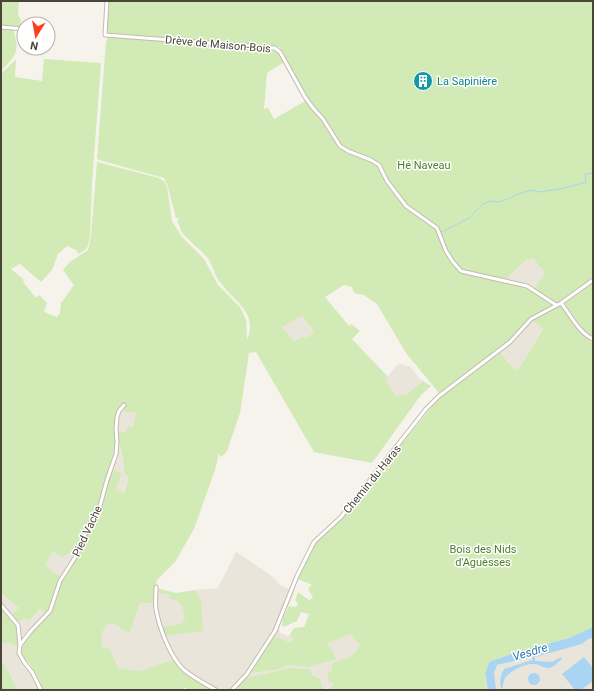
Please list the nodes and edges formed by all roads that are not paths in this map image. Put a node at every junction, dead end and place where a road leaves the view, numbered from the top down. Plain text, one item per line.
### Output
1 (107, 1) edge
2 (1, 27) edge
3 (16, 28) edge
4 (593, 280) edge
5 (561, 303) junction
6 (556, 305) junction
7 (593, 339) edge
8 (124, 406) dead end
9 (156, 587) dead end
10 (1, 605) edge
11 (20, 645) junction
12 (41, 690) edge
13 (216, 690) edge
14 (232, 690) edge

1 - 6 street, Drève de Maison-Bois
2 - 3 street
4 - 5 street, Chemin du Haras
5 - 6 street, Chemin du Haras
5 - 7 street
6 - 14 street, Chemin du Haras
8 - 11 street, Pied Vache
9 - 13 street
10 - 11 street
11 - 12 street

